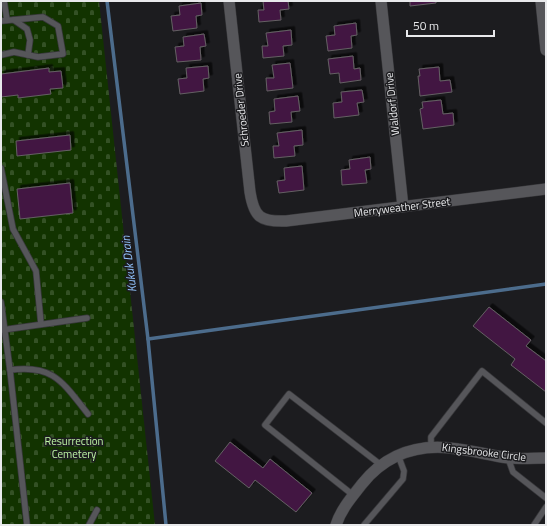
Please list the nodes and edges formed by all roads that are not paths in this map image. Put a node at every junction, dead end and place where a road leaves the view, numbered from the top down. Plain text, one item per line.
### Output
1 (4, 1) edge
2 (229, 1) edge
3 (381, 1) edge
4 (541, 1) edge
5 (13, 20) junction
6 (4, 21) edge
7 (546, 50) edge
8 (1, 55) edge
9 (28, 55) junction
10 (1, 168) edge
11 (546, 189) edge
12 (403, 207) junction
13 (259, 217) joint
14 (1, 302) edge
15 (87, 318) dead end
16 (41, 324) junction
17 (3, 330) edge
18 (10, 370) junction
19 (88, 414) dead end
20 (546, 423) edge
21 (431, 446) junction
22 (398, 454) junction
23 (508, 458) junction
24 (546, 458) edge
25 (381, 465) junction
26 (353, 495) junction
27 (546, 498) edge
28 (546, 507) edge
29 (97, 510) dead end
30 (27, 525) edge
31 (89, 525) edge
32 (336, 525) edge
33 (364, 525) edge
34 (534, 525) edge

1 - 6 lane
2 - 13 street, Schroeder Drive
3 - 12 street, Waldorf Drive
4 - 7 street
5 - 6 lane
5 - 9 lane
5 - 9 lane
8 - 9 lane
10 - 16 lane
11 - 12 street, Merryweather Street
12 - 13 street, Merryweather Street
14 - 17 lane
15 - 16 lane
16 - 17 lane
17 - 18 lane
18 - 19 lane
18 - 30 lane
20 - 21 lane
21 - 22 street, Kingsbrooke Circle
21 - 23 street, Kingsbrooke Circle
22 - 25 street, Kingsbrooke Circle
22 - 33 lane
23 - 24 street, Kingsbrooke Circle
23 - 27 lane
25 - 26 street, Kingsbrooke Circle
25 - 26 lane
26 - 32 street, Kingsbrooke Circle
28 - 34 lane
29 - 31 lane

